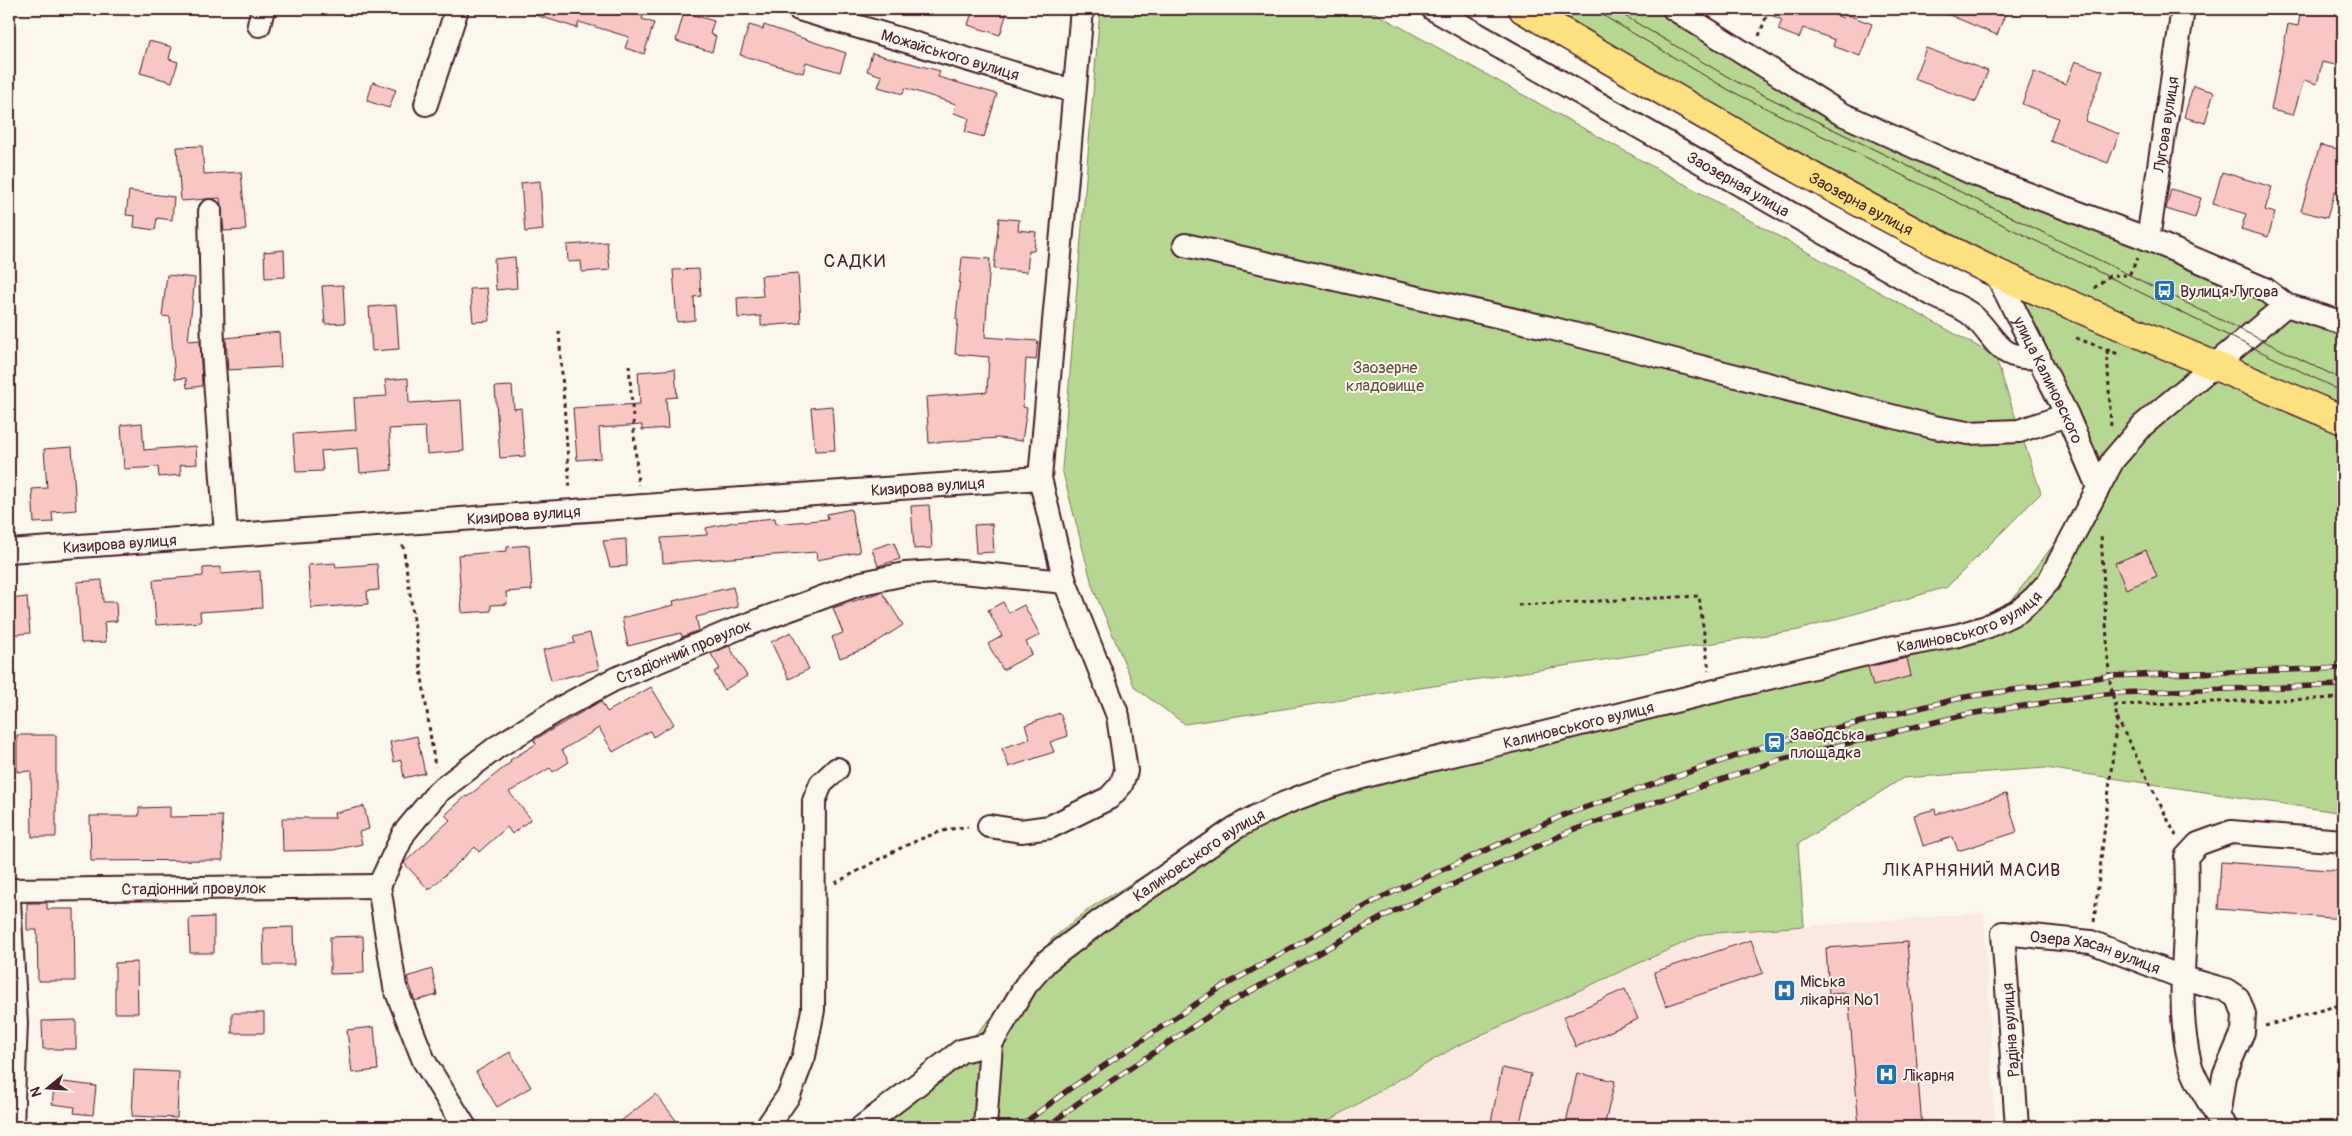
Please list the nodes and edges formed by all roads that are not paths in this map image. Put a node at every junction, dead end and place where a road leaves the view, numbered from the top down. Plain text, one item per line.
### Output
1 (458, 9) edge
2 (799, 9) edge
3 (1082, 9) edge
4 (1433, 9) edge
5 (1523, 9) edge
6 (1674, 9) edge
7 (2183, 9) edge
8 (1073, 91) junction
9 (426, 104) dead end
10 (210, 211) dead end
11 (2148, 239) junction
12 (1185, 245) dead end
13 (1996, 274) junction
14 (2286, 305) junction
15 (2343, 322) edge
16 (2039, 358) junction
17 (2215, 366) junction
18 (2068, 415) junction
19 (2343, 420) edge
20 (1040, 478) junction
21 (2098, 487) junction
22 (226, 535) junction
23 (9, 551) edge
24 (1065, 582) junction
25 (837, 769) dead end
26 (989, 826) road end
27 (2343, 841) edge
28 (378, 886) junction
29 (9, 890) edge
30 (9, 900) edge
31 (2003, 933) joint
32 (2184, 978) junction
33 (991, 1044) junction
34 (986, 1117) edge
35 (2222, 1122) edge
36 (12, 1127) edge
37 (465, 1127) edge
38 (766, 1127) edge
39 (862, 1127) edge
40 (2017, 1127) edge

1 - 9 street
2 - 8 street, Можайського вулиця
3 - 8 street
4 - 16 street, Заозерная улица
5 - 13 main road, Заозерна вулиця
6 - 11 street
7 - 11 street, Лугова вулиця
8 - 20 street
10 - 22 street
11 - 14 street
12 - 18 street
13 - 16 street, улица Калиновского
13 - 17 main road, Заозерна вулиця
14 - 15 street
14 - 17 street
16 - 18 street, улица Калиновского
17 - 19 main road, Заозерна вулиця
17 - 21 street, Калиновського вулиця
18 - 21 street, улица Калиновского
20 - 22 street, Кизирова вулиця
20 - 24 street
21 - 33 street, Калиновського вулиця
22 - 23 street, Кизирова вулиця
24 - 26 street
24 - 28 street, Стадіонний провулок
25 - 38 street
27 - 32 street, Озера Хасан вулиця
28 - 29 street, Стадіонний провулок
28 - 37 street
30 - 36 street
31 - 32 street, Озера Хасан вулиця
31 - 40 street, Радіна вулиця
32 - 35 street, Озера Хасан вулиця
32 - 35 street, Озера Хасан вулиця
33 - 34 street, Калиновського вулиця
33 - 39 street

